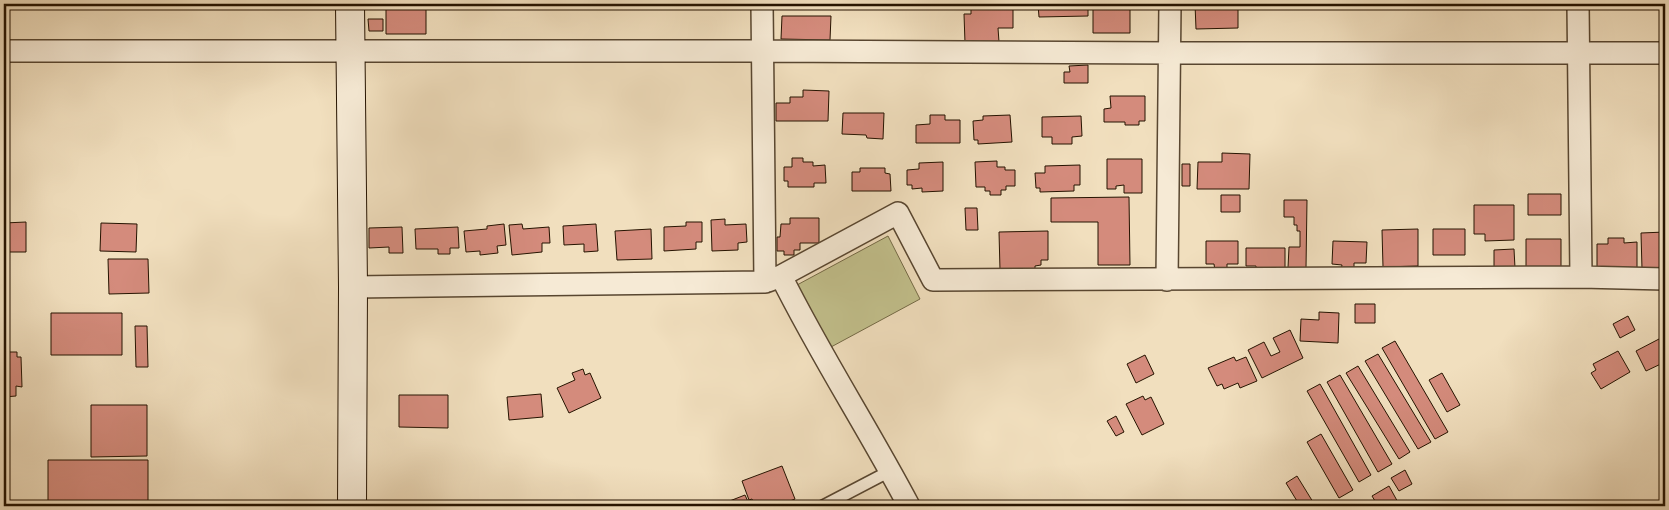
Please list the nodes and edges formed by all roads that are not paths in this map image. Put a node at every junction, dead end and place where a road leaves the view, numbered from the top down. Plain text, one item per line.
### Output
1 (350, 4) edge
2 (762, 4) edge
3 (1170, 4) edge
4 (1578, 4) edge
5 (762, 50) junction
6 (4, 51) edge
7 (349, 51) junction
8 (1665, 53) edge
9 (1170, 54) junction
10 (1578, 54) junction
11 (1581, 278) junction
12 (773, 279) junction
13 (1665, 279) edge
14 (1167, 280) junction
15 (353, 287) junction
16 (890, 471) junction
17 (352, 506) edge
18 (823, 506) edge
19 (909, 506) edge

1 - 7 street
2 - 5 street
3 - 9 street
4 - 10 street
5 - 7 street
5 - 9 street
5 - 12 street
6 - 7 street
7 - 15 street
8 - 10 street
9 - 10 street
9 - 14 street
10 - 11 street
11 - 13 street
11 - 14 street
12 - 14 street
12 - 15 street
12 - 16 street
15 - 17 street
16 - 18 lane
16 - 19 street

